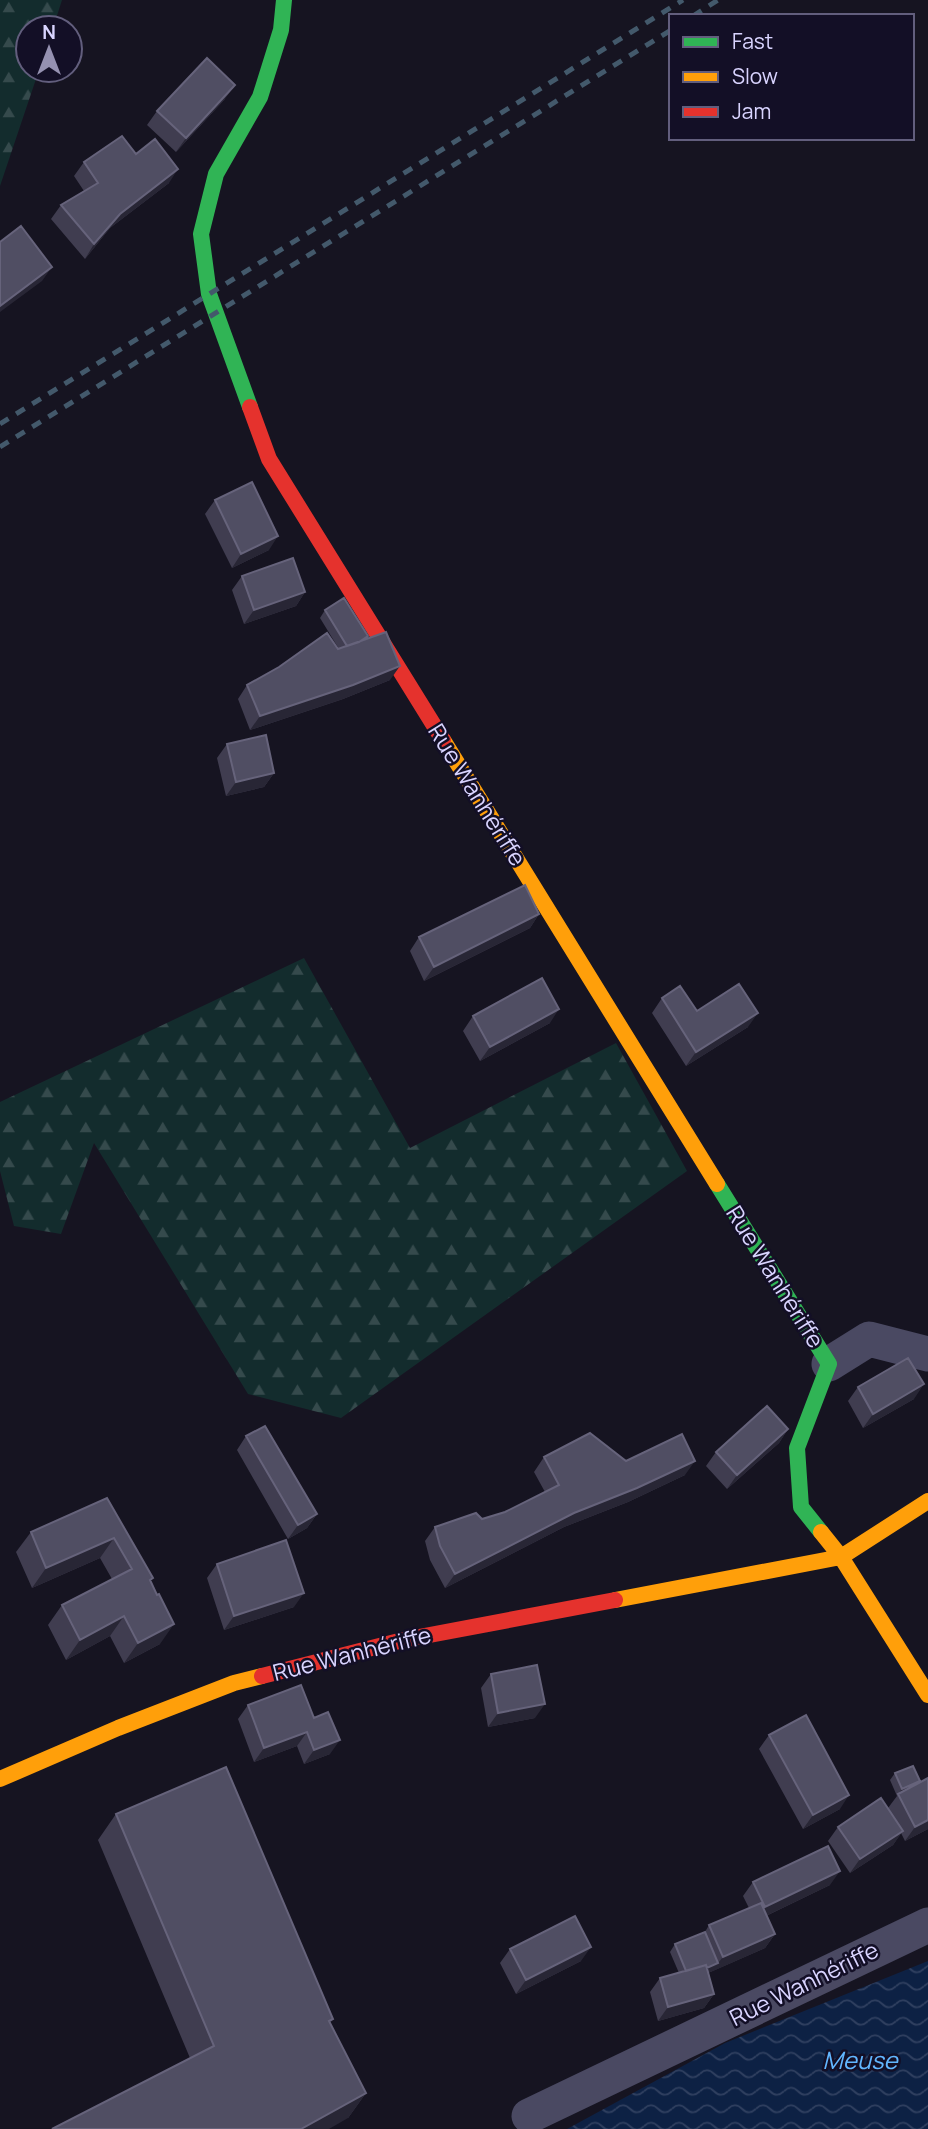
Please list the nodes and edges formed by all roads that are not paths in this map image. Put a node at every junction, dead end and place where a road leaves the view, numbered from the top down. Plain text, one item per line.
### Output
1 (284, 0) edge
2 (928, 1354) edge
3 (829, 1364) junction
4 (928, 1501) edge
5 (841, 1557) junction
6 (928, 1695) edge
7 (0, 1779) edge
8 (928, 1925) edge
9 (529, 2116) dead end

1 - 3 street, Rue Wanhériffe
2 - 3 street
3 - 5 street, Rue Wanhériffe
4 - 5 street
5 - 6 street, Rue Wanhériffe
5 - 7 street, Rue Wanhériffe
8 - 9 street, Rue Wanhériffe

